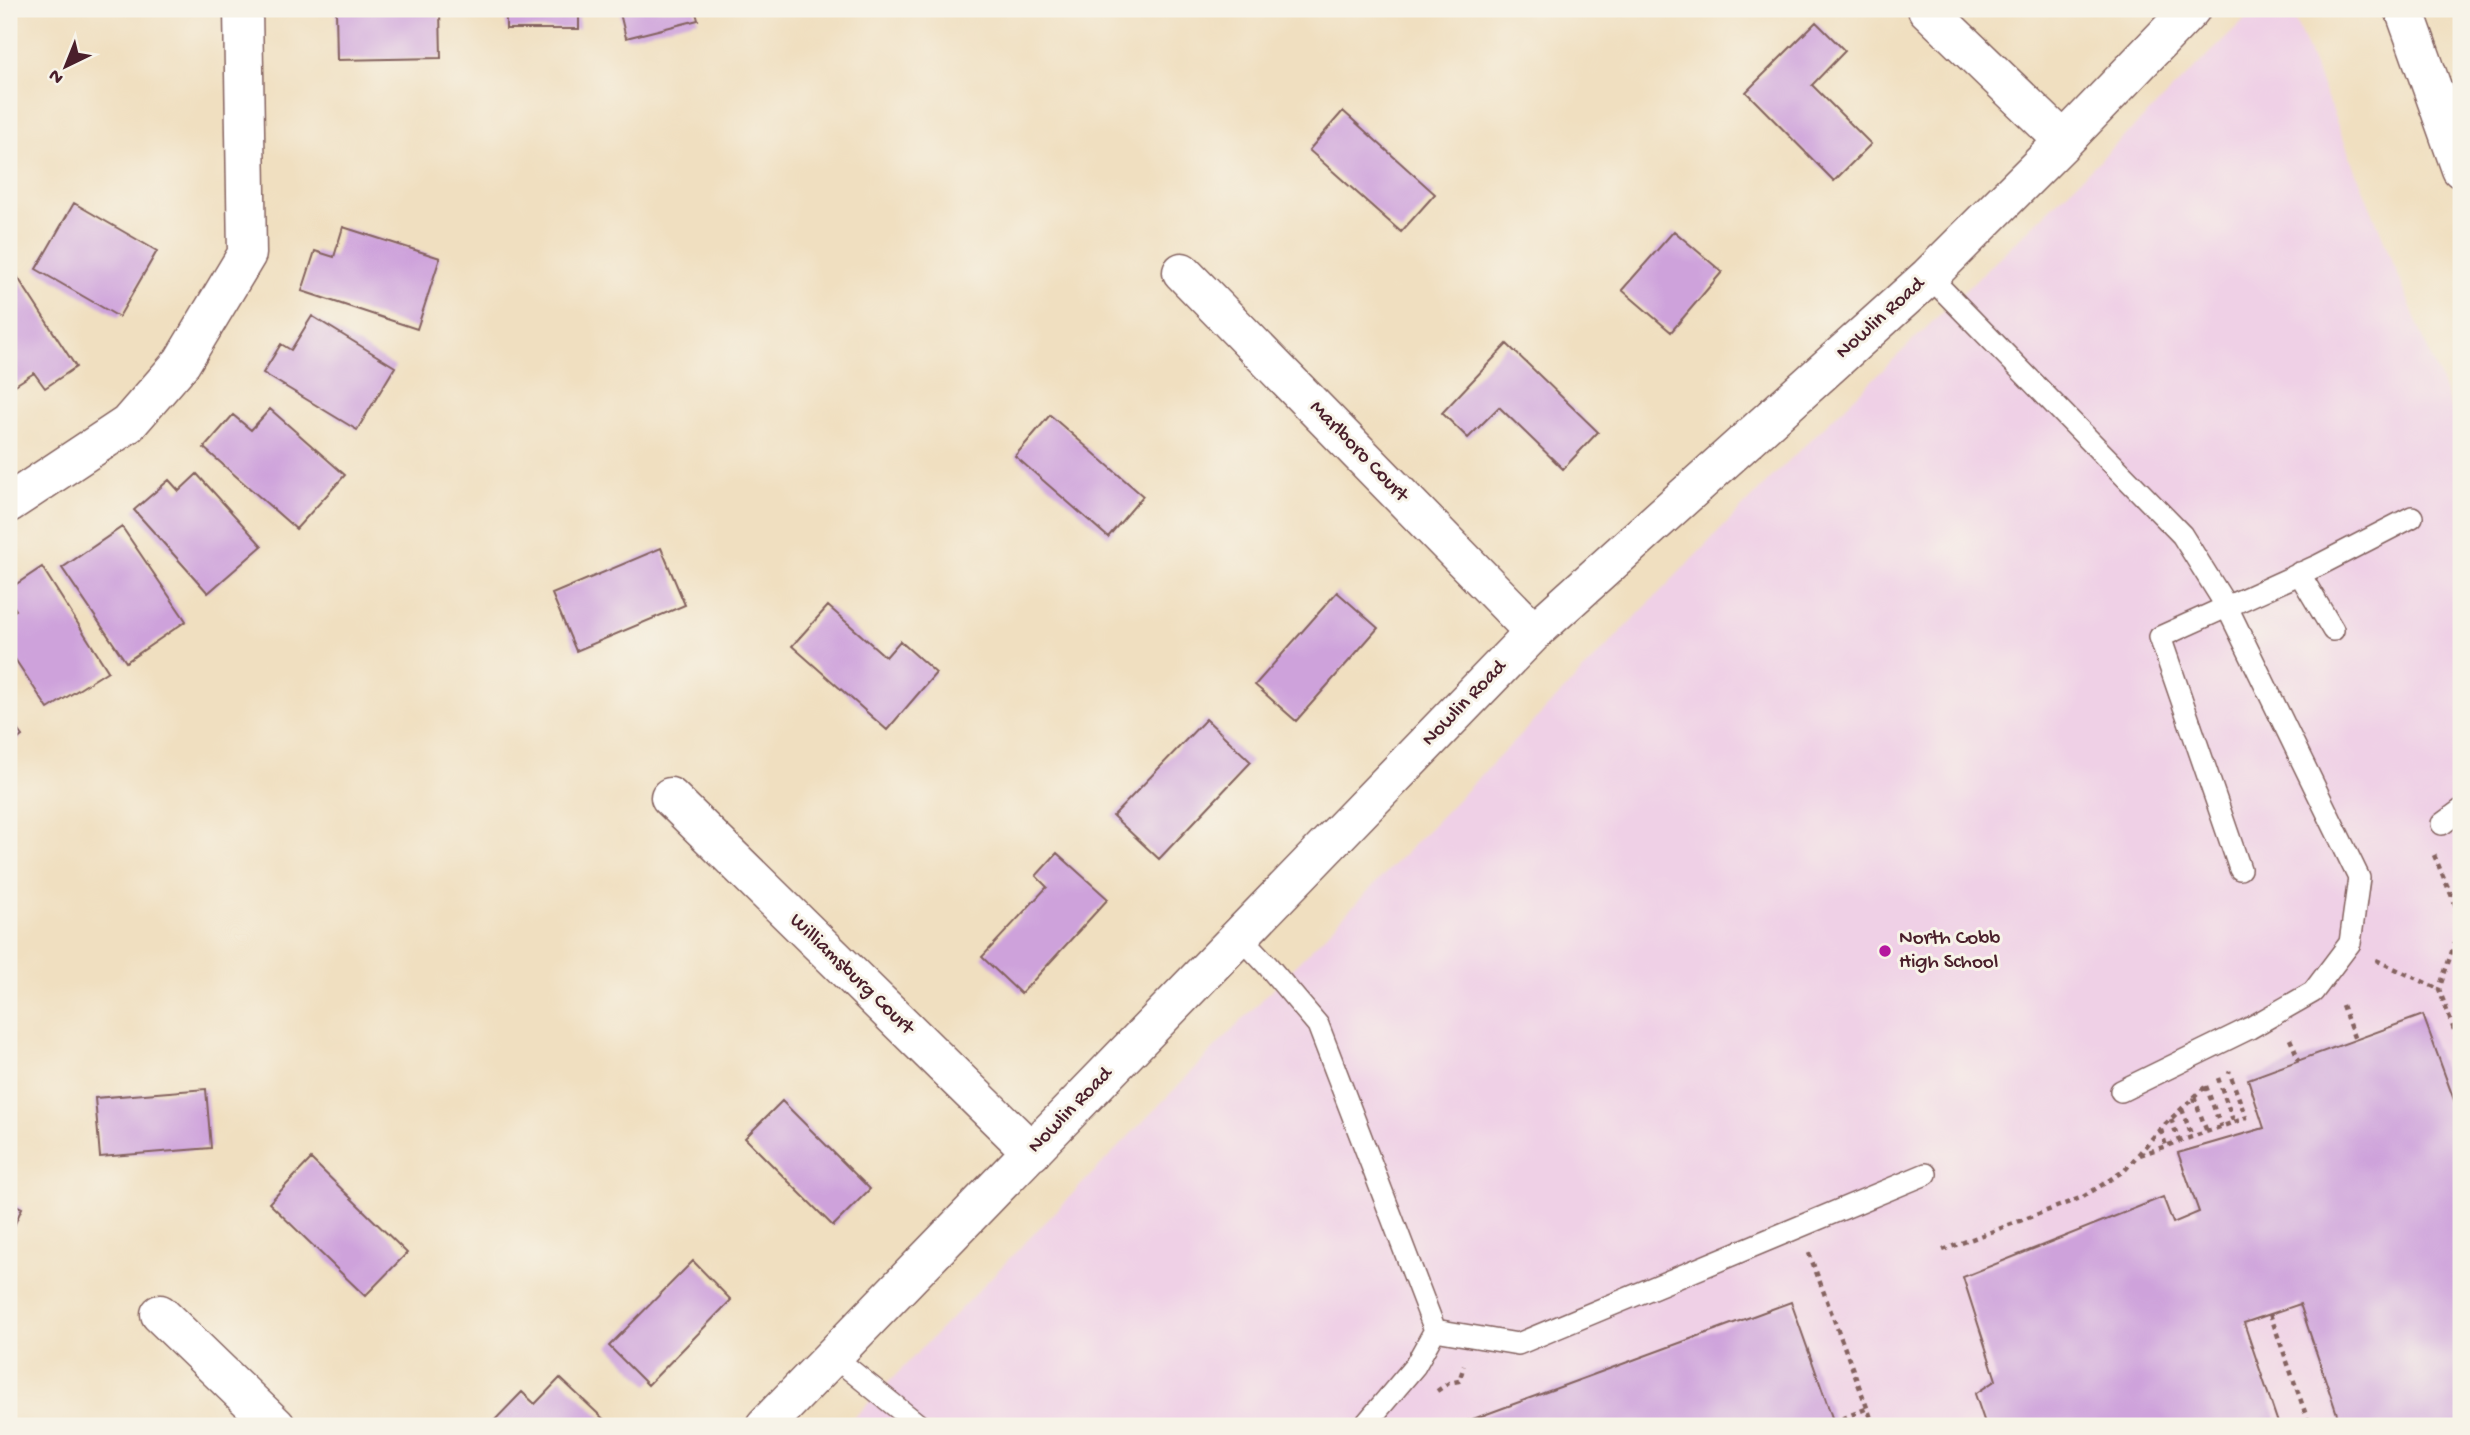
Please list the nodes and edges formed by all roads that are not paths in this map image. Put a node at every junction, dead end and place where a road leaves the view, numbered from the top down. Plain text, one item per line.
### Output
1 (243, 9) edge
2 (1927, 9) edge
3 (2191, 9) edge
4 (2404, 9) edge
5 (2064, 141) junction
6 (2461, 169) edge
7 (1182, 272) dead end
8 (1929, 276) junction
9 (9, 503) edge
10 (2412, 517) dead end
11 (2299, 573) junction
12 (2227, 607) junction
13 (2333, 630) dead end
14 (1534, 632) junction
15 (670, 797) dead end
16 (2461, 810) edge
17 (2442, 824) road end
18 (2240, 869) dead end
19 (1239, 935) junction
20 (2121, 1091) dead end
21 (1032, 1152) junction
22 (1926, 1174) dead end
23 (160, 1314) dead end
24 (1436, 1330) junction
25 (833, 1356) junction
26 (276, 1426) edge
27 (765, 1426) edge
28 (920, 1426) edge
29 (1364, 1426) edge

1 - 9 street
2 - 5 street
3 - 5 street, Nowlin Road
4 - 6 street
5 - 8 street, Nowlin Road
7 - 14 street, Marlboro Court
8 - 12 lane
8 - 14 street, Nowlin Road
10 - 11 lane
11 - 12 lane
11 - 13 lane
12 - 18 lane
12 - 20 lane
14 - 19 street, Nowlin Road
15 - 21 street, Williamsburg Court
16 - 17 lane
19 - 21 street, Nowlin Road
19 - 24 lane
21 - 25 street, Nowlin Road
22 - 24 lane
23 - 26 street
24 - 29 lane
25 - 27 street, Nowlin Road
25 - 28 lane

